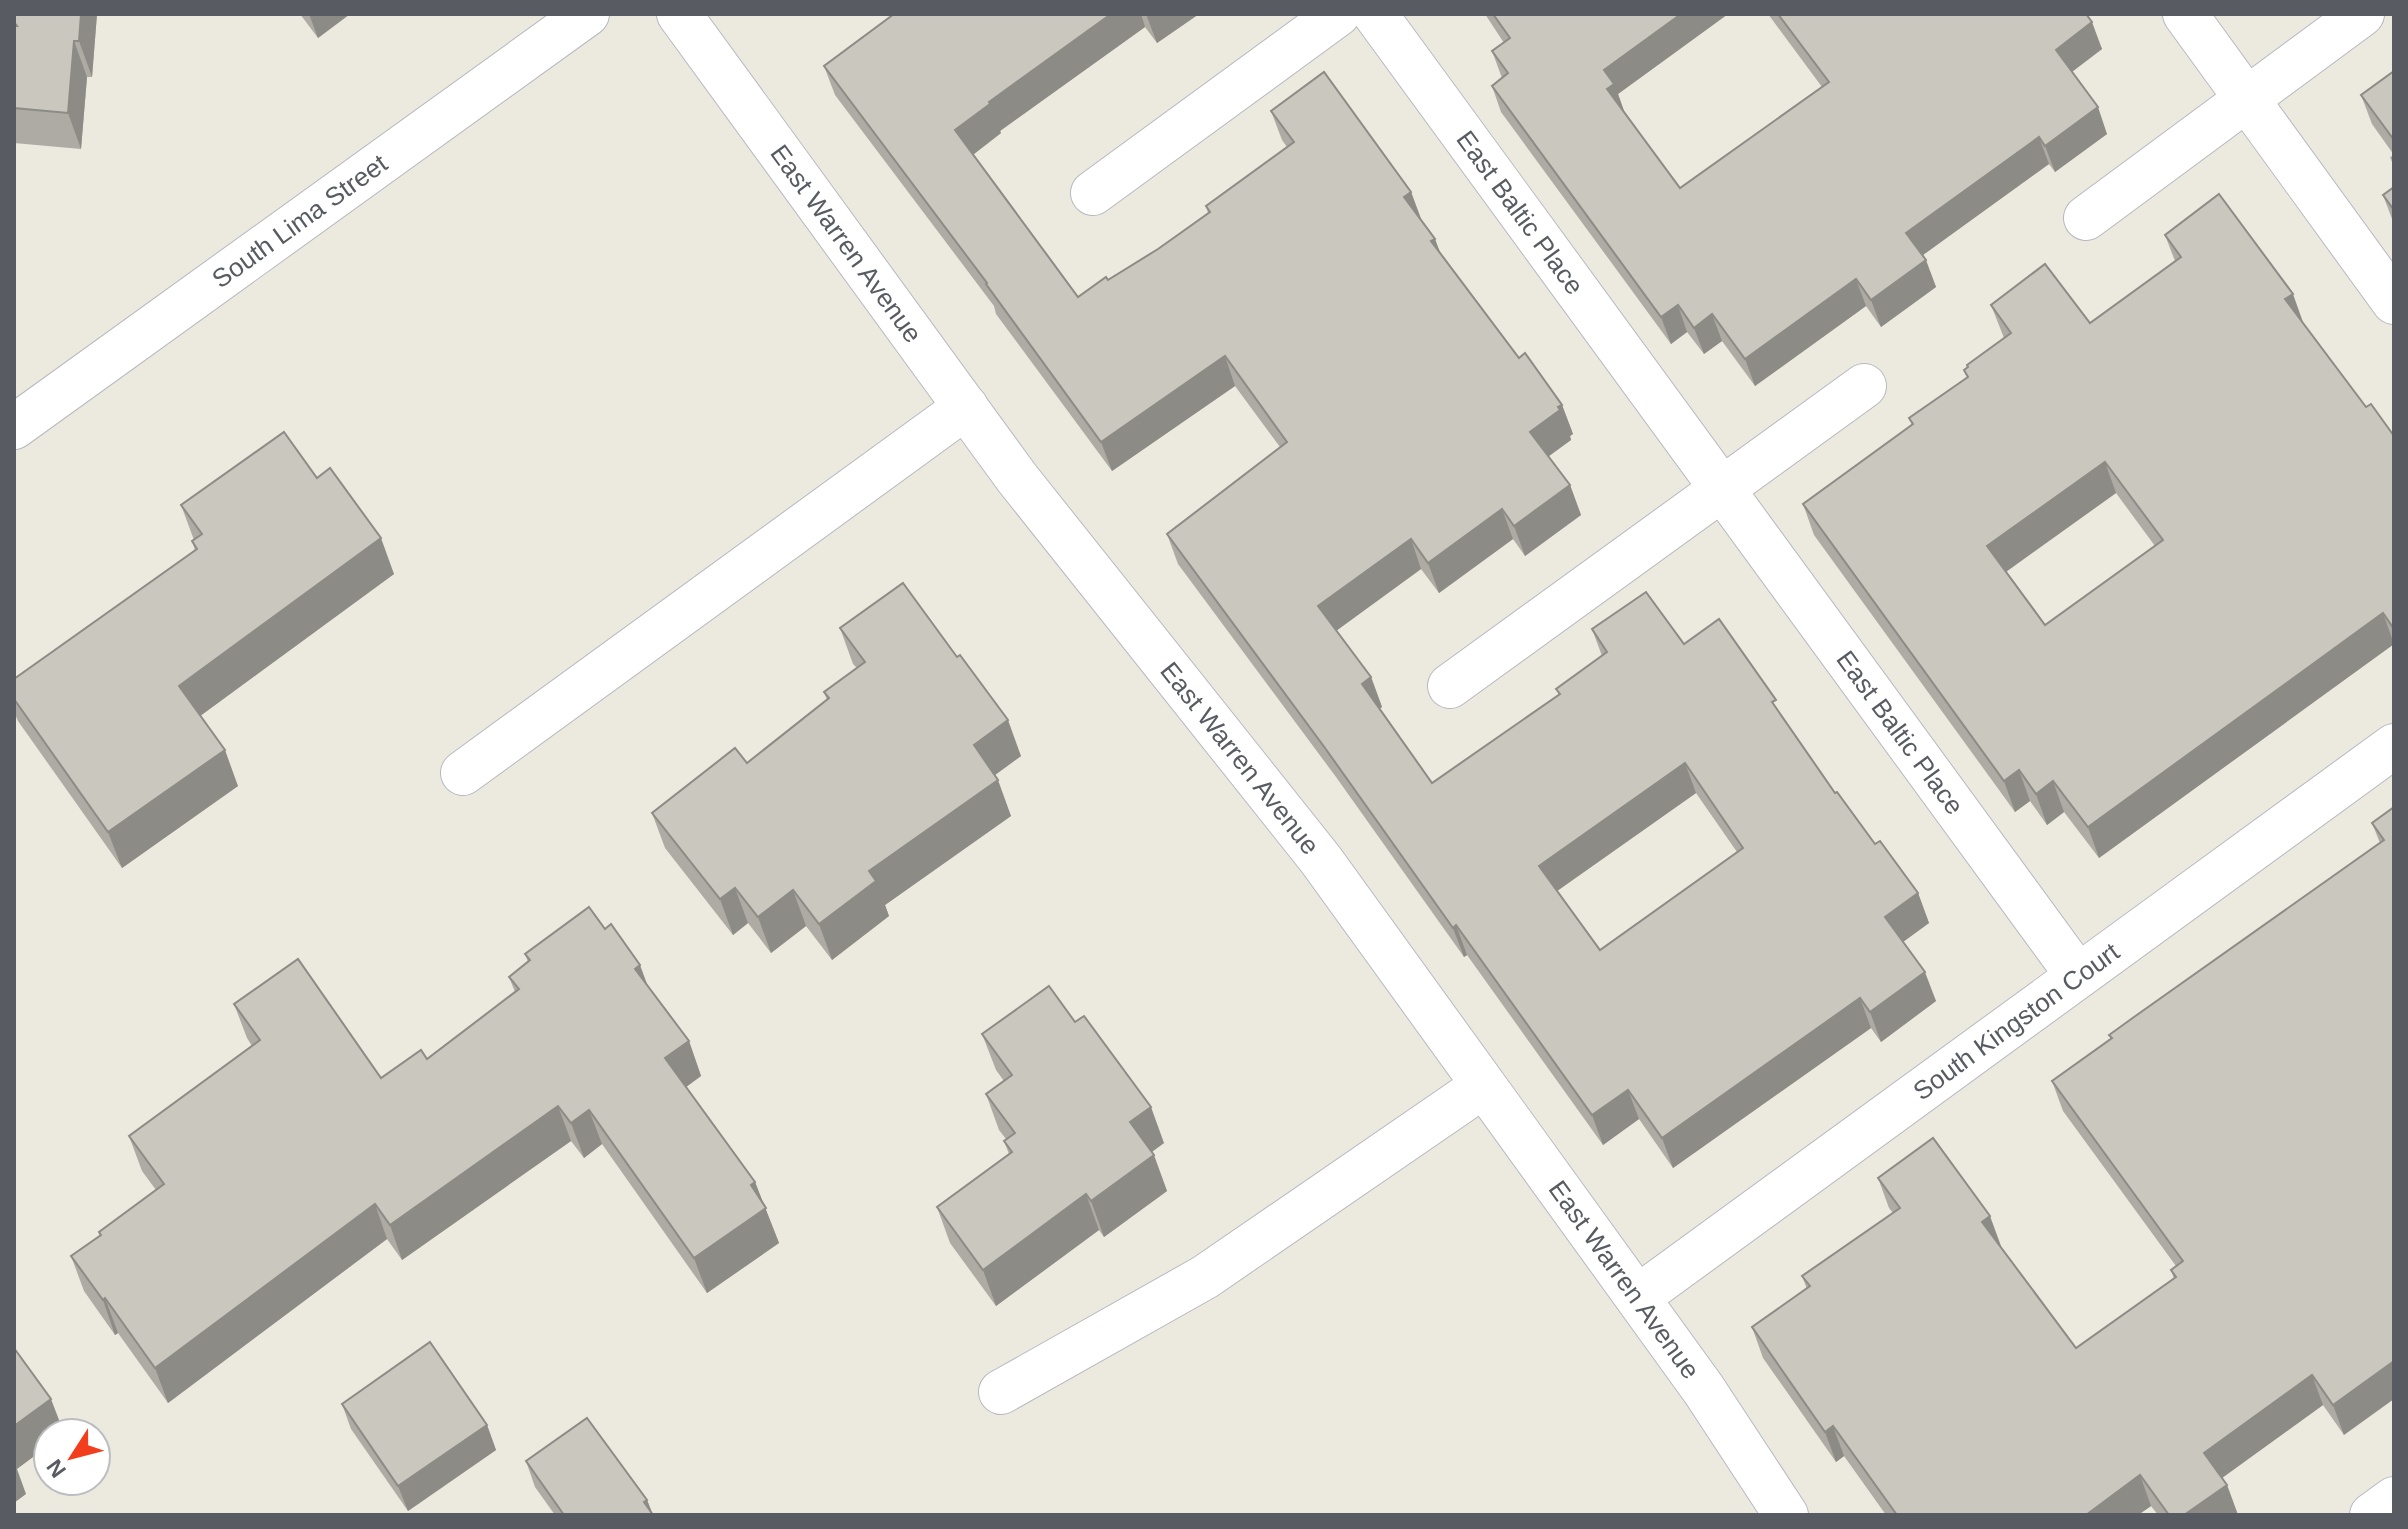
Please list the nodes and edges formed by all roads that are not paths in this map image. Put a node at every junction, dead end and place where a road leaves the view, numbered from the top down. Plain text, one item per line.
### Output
1 (587, 14) edge
2 (679, 14) edge
3 (1338, 14) edge
4 (1375, 14) edge
5 (2185, 14) edge
6 (2362, 14) edge
7 (2246, 99) junction
8 (1093, 193) dead end
9 (2086, 218) dead end
10 (2394, 302) edge
11 (1864, 386) dead end
12 (966, 407) junction
13 (14, 427) edge
14 (1723, 489) junction
15 (1450, 686) dead end
16 (2394, 746) edge
17 (463, 773) dead end
18 (2078, 976) junction
19 (1483, 1086) junction
20 (1638, 1297) junction
21 (1001, 1392) dead end
22 (2394, 1499) edge
23 (1786, 1515) edge
24 (2372, 1515) edge

1 - 13 street, South Lima Street
2 - 12 street, East Warren Avenue
3 - 8 street
4 - 14 street, East Baltic Place
5 - 7 street
6 - 7 street
7 - 9 street
7 - 10 street
11 - 14 street
12 - 17 street
12 - 19 street, East Warren Avenue
14 - 15 street
14 - 18 street, East Baltic Place
16 - 18 street, South Kingston Court
18 - 20 street, South Kingston Court
19 - 20 street, East Warren Avenue
19 - 21 street
20 - 23 street, East Warren Avenue
22 - 24 street

